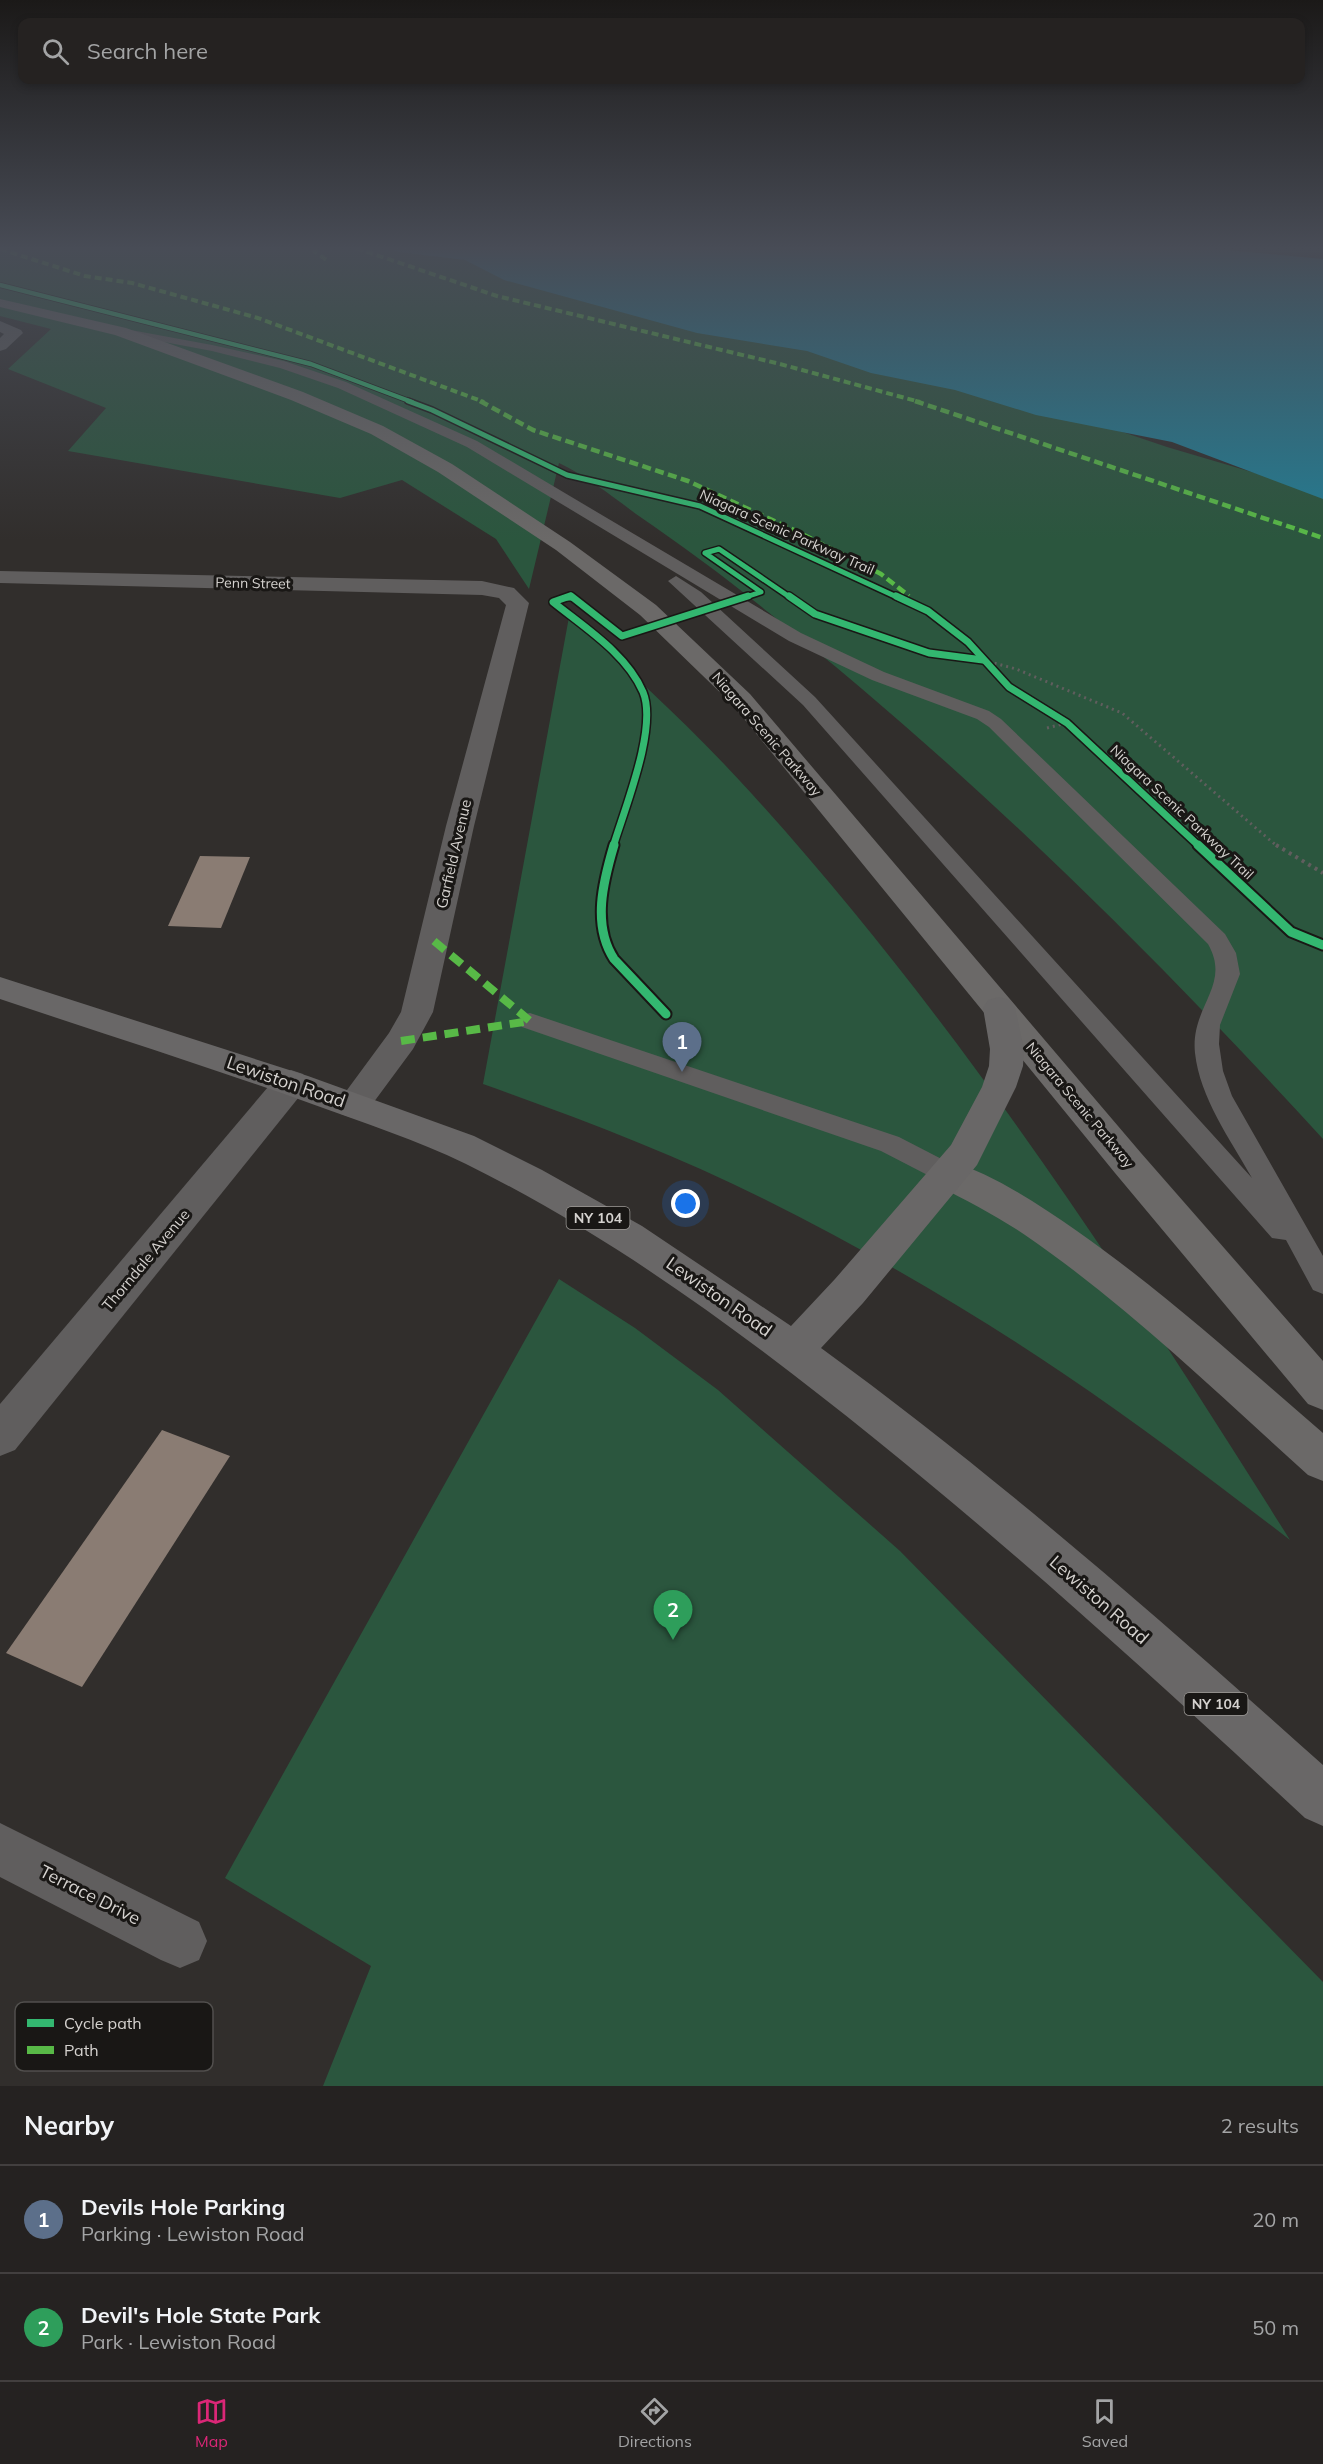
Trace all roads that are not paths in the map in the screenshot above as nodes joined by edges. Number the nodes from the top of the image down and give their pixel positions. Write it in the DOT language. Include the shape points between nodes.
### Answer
graph roads {
  1 [pos="159,345"];
  2 [pos="198,345"];
  3 [pos="579,507"];
  4 [pos="0,577"];
  5 [pos="506,593"];
  6 [pos="0,988"];
  7 [pos="999,1008"];
  8 [pos="530,1021"];
  9 [pos="291,1083"];
  10 [pos="354,1106"];
  11 [pos="950,1175"];
  12 [pos="1310,1260"];
  13 [pos="1323,1282"];
  14 [pos="794,1350"];
  15 [pos="1323,1391"];
  16 [pos="0,1436"];
  17 [pos="1323,1461"];
  18 [pos="1323,1800"];
  19 [pos="0,1849"];
  20 [pos="180,1941"];
  1 -- 7 [label="main road, Niagara Scenic Parkway" via="377,430 446,468 563,546 648,610 741,699"];
  2 -- 3 [label="lane" via="284,365 342,386 472,444"];
  3 -- 12 [label="lane" via="695,596 809,701"];
  3 -- 12 [label="lane" via="795,638 995,723 1217,939 1230,966 1228,980 1208,1023 1209,1070"];
  4 -- 5 [label="street, Penn Street" via="482,588"];
  5 -- 10 [label="street, Garfield Avenue" via="516,598 519,607 460,826 423,994 401,1041"];
  6 -- 9 [label="main road, Lewiston Road / NY 104"];
  7 -- 11 [label="main road" via="1007,1049 1006,1066 977,1134"];
  7 -- 15 [label="main road, Niagara Scenic Parkway"];
  8 -- 11 [label="lane" via="868,1136"];
  9 -- 10 [label="main road, Lewiston Road / NY 104"];
  9 -- 16 [label="street, Thorndale Avenue"];
  10 -- 14 [label="main road, Lewiston Road / NY 104" via="472,1150 542,1185 674,1266"];
  11 -- 14 [label="main road"];
  11 -- 17 [label="main road" via="1011,1208 1081,1254"];
  12 -- 13 [label="lane"];
  14 -- 18 [label="main road, Lewiston Road / NY 104" via="1000,1513"];
  19 -- 20 [label="street, Terrace Drive"];
}
